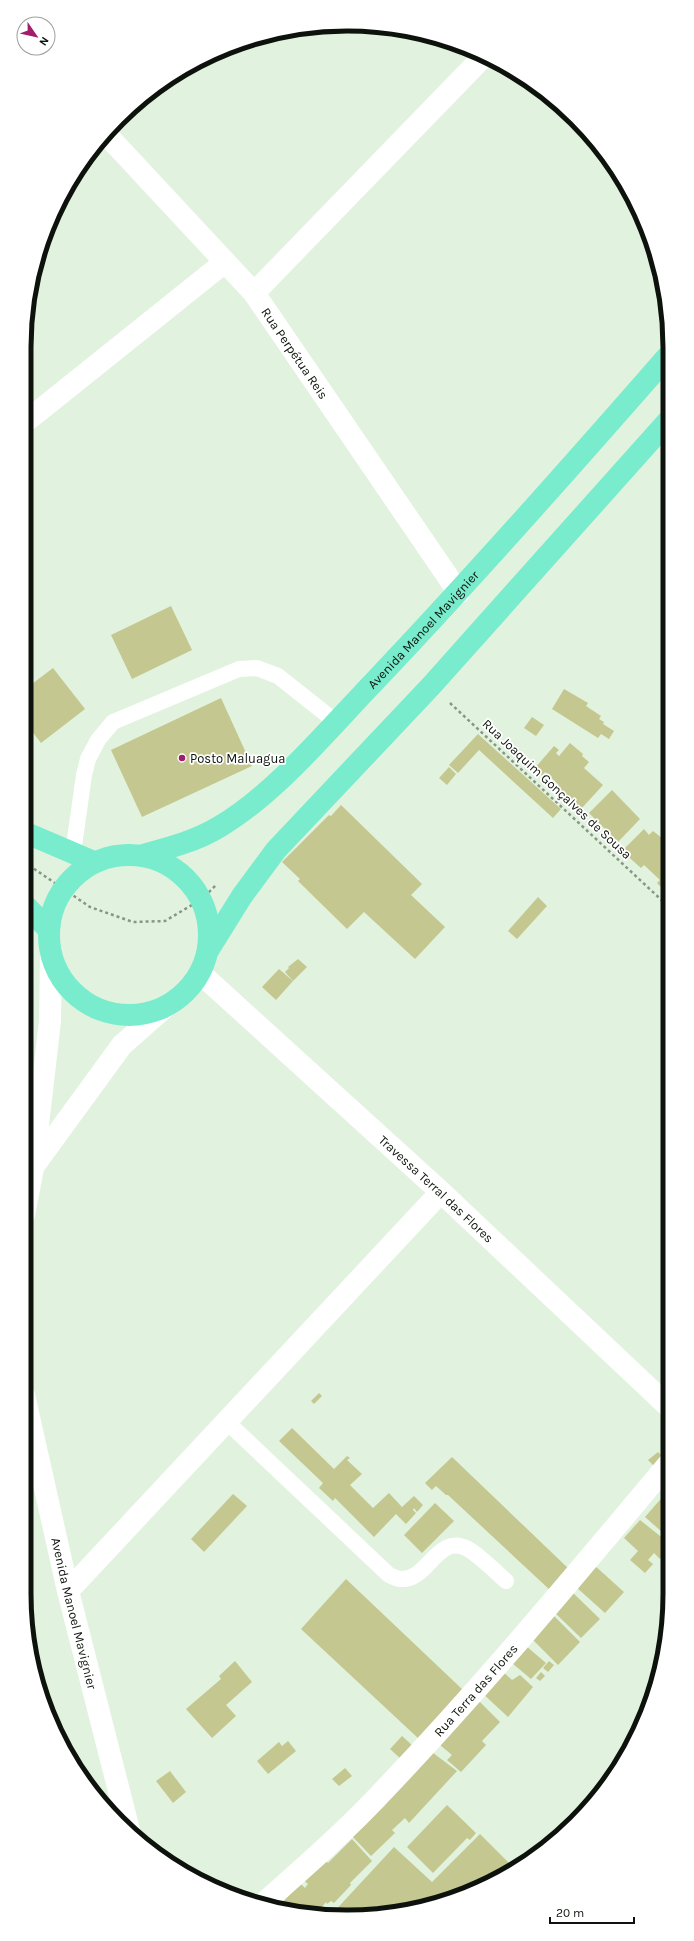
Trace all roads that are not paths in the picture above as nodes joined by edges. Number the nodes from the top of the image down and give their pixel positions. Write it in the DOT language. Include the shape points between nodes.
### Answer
graph roads {
  1 [pos="480,60"];
  2 [pos="110,138"];
  3 [pos="225,262"];
  4 [pos="254,293"];
  5 [pos="663,363"];
  6 [pos="31,417"];
  7 [pos="663,428"];
  8 [pos="459,593"];
  9 [pos="336,722"];
  10 [pos="31,835"];
  11 [pos="73,853"];
  12 [pos="143,855"];
  13 [pos="94,862"];
  14 [pos="31,911"];
  15 [pos="49,930"];
  16 [pos="209,949"];
  17 [pos="51,957"];
  18 [pos="200,973"];
  19 [pos="164,1008"];
  20 [pos="33,1168"];
  21 [pos="31,1178"];
  22 [pos="440,1192"];
  23 [pos="663,1401"];
  24 [pos="226,1422"];
  25 [pos="31,1426"];
  26 [pos="663,1470"];
  27 [pos="506,1581"];
  28 [pos="68,1591"];
  29 [pos="126,1819"];
  30 [pos="268,1900"];
  1 -- 4 [label="street"];
  2 -- 3 [label="street, Rua Perpétua Reis"];
  3 -- 4 [label="street, Rua Perpétua Reis"];
  3 -- 6 [label="street"];
  4 -- 8 [label="street, Rua Perpétua Reis"];
  5 -- 8 [label="highway, Avenida Manoel Mavignier"];
  7 -- 16 [label="highway" via="431,686 276,850 242,896"];
  8 -- 9 [label="highway, Avenida Manoel Mavignier"];
  9 -- 11 [label="lane" via="278,676 257,668 239,669 113,722 98,740 88,758"];
  9 -- 12 [label="highway, Avenida Manoel Mavignier" via="253,804 218,828 183,844"];
  10 -- 11 [label="highway"];
  11 -- 13 [label="highway"];
  12 -- 13 [label="highway" via="118,855"];
  12 -- 16 [label="highway" via="168,863 188,878 202,900 209,924"];
  13 -- 15 [label="highway" via="71,879 56,902"];
  14 -- 15 [label="highway"];
  15 -- 17 [label="highway"];
  16 -- 18 [label="highway"];
  17 -- 19 [label="highway" via="64,982 83,1002 109,1014 137,1016"];
  17 -- 20 [label="street" via="50,1021"];
  18 -- 19 [label="highway" via="185,993"];
  18 -- 22 [label="street, Travessa Terral das Flores"];
  19 -- 20 [label="street" via="122,1045"];
  20 -- 21 [label="street"];
  22 -- 23 [label="street, Travessa Terral das Flores"];
  22 -- 24 [label="street"];
  24 -- 27 [label="lane" via="389,1575 401,1579 414,1576 445,1548 456,1545 468,1549"];
  24 -- 28 [label="street"];
  25 -- 28 [label="street, Avenida Manoel Mavignier"];
  26 -- 30 [label="street, Rua Terra das Flores" via="543,1612 386,1788 328,1846"];
  28 -- 29 [label="street, Avenida Manoel Mavignier"];
}
